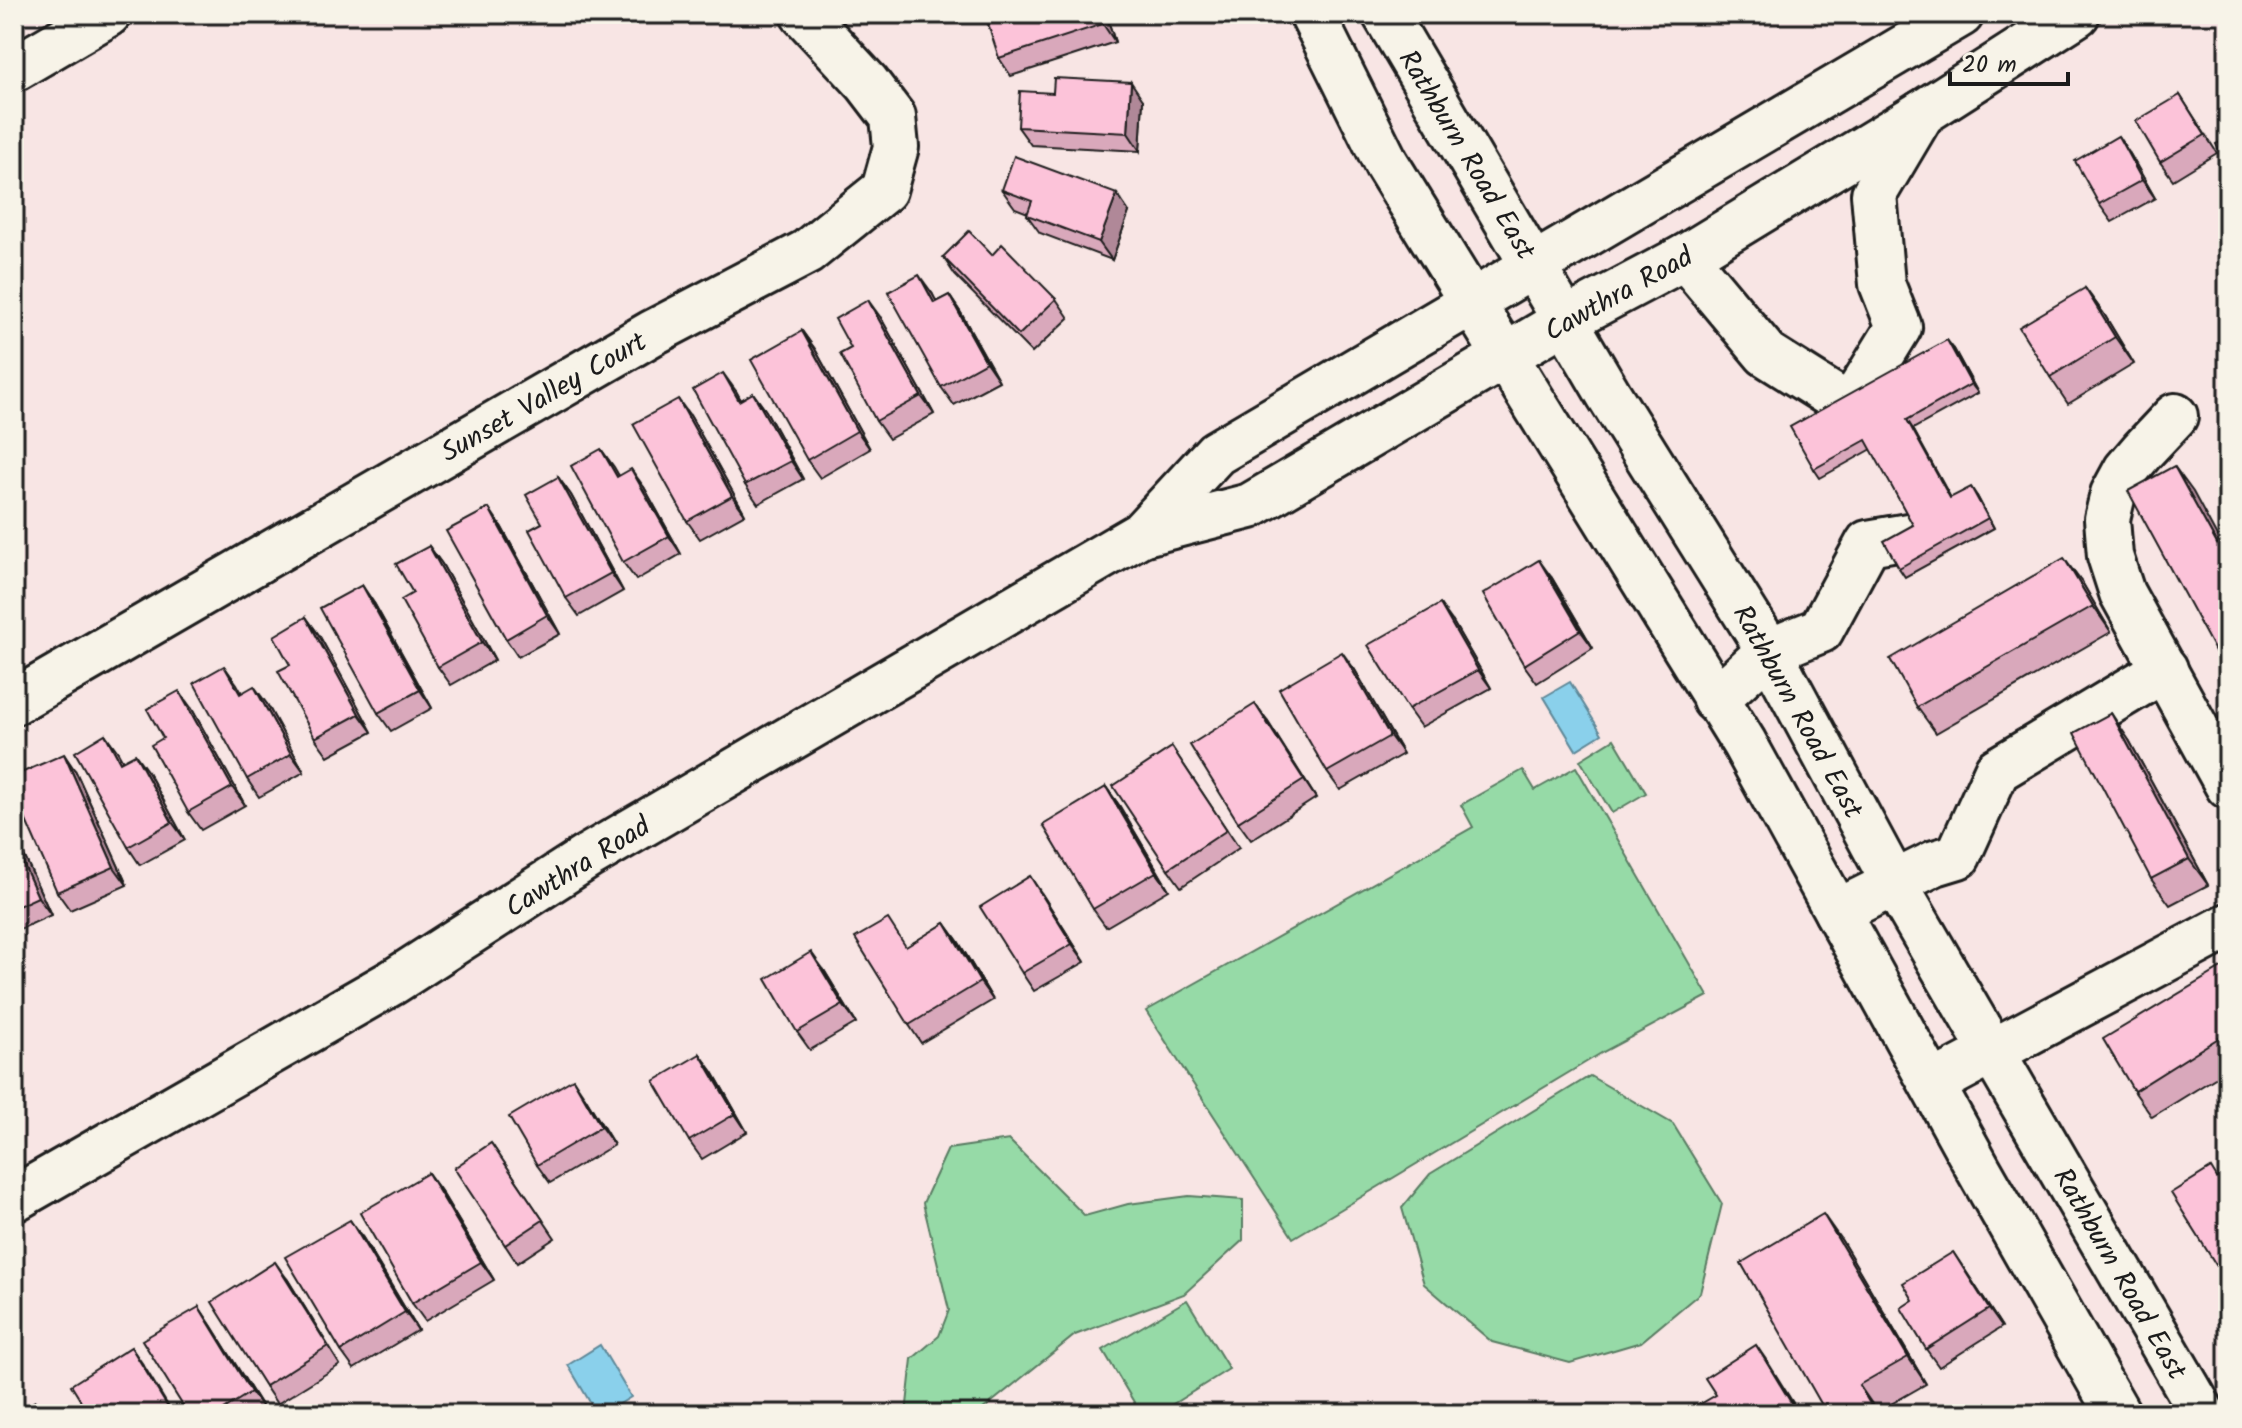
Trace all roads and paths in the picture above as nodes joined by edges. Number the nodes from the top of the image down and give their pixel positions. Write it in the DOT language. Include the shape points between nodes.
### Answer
graph roads {
  1 [pos="108,14"];
  2 [pos="803,14"];
  3 [pos="1312,14"];
  4 [pos="1385,14"];
  5 [pos="1961,14"];
  6 [pos="2077,14"];
  7 [pos="14,69"];
  8 [pos="1922,113"];
  9 [pos="1685,257"];
  10 [pos="1534,265"];
  11 [pos="1473,301"];
  12 [pos="1566,320"];
  13 [pos="1506,357"];
  14 [pos="2175,416"];
  15 [pos="1141,534"];
  16 [pos="1920,534"];
  17 [pos="1769,651"];
  18 [pos="2165,669"];
  19 [pos="1715,700"];
  20 [pos="14,702"];
  21 [pos="2228,786"];
  22 [pos="1894,883"];
  23 [pos="1837,912"];
  24 [pos="2228,926"];
  25 [pos="1992,1052"];
  26 [pos="1932,1084"];
  27 [pos="14,1199"];
  28 [pos="2118,1414"];
  29 [pos="2203,1414"];
  1 -- 7 [label="street"];
  2 -- 20 [label="street, Sunset Valley Court" via="893,117 896,147 884,190 807,252 638,341"];
  3 -- 11 [label="street" via="1386,163"];
  4 -- 10 [label="street, Rathburn Road East"];
  5 -- 10 [label="street, Cawthra Road"];
  6 -- 8 [label="street, Cawthra Road"];
  8 -- 9 [label="street, Cawthra Road"];
  8 -- 9 [label="street" via="1874,194 1882,284 1899,327 1850,407 1766,354"];
  9 -- 12 [label="street, Cawthra Road"];
  10 -- 11 [label="street, Cawthra Road"];
  10 -- 12 [label="street, Rathburn Road East"];
  11 -- 13 [label="street"];
  11 -- 15 [label="street, Cawthra Road" via="1216,453"];
  12 -- 13 [label="street, Cawthra Road"];
  12 -- 17 [label="street, Rathburn Road East"];
  13 -- 15 [label="street, Cawthra Road" via="1250,506"];
  13 -- 19 [label="street"];
  14 -- 18 [label="street" via="2126,470 2107,519 2110,556 2122,593"];
  15 -- 27 [label="street, Cawthra Road" via="587,857 393,982"];
  16 -- 17 [label="street" via="1868,543 1821,630"];
  17 -- 19 [label="street"];
  17 -- 22 [label="street, Rathburn Road East"];
  18 -- 21 [label="street"];
  18 -- 22 [label="street" via="1997,770 1958,856"];
  19 -- 23 [label="street"];
  22 -- 23 [label="street"];
  22 -- 25 [label="street, Rathburn Road East"];
  23 -- 26 [label="street"];
  24 -- 25 [label="street"];
  25 -- 26 [label="street"];
  25 -- 29 [label="street, Rathburn Road East"];
  26 -- 28 [label="street"];
}
